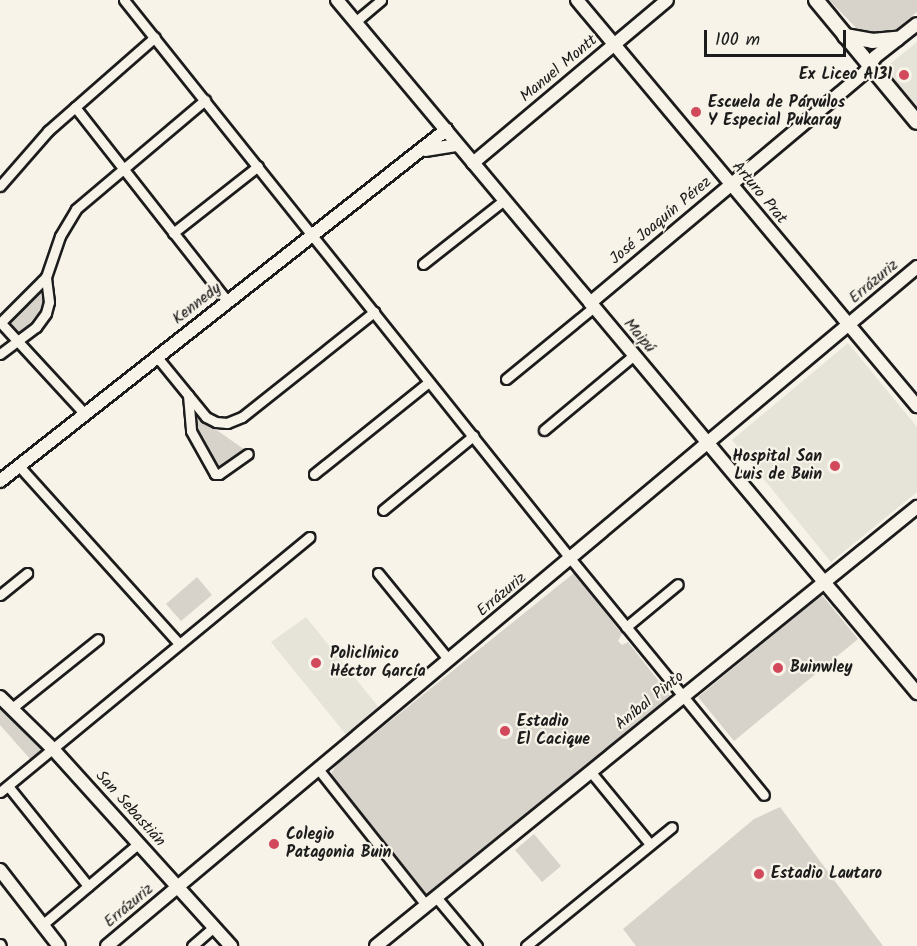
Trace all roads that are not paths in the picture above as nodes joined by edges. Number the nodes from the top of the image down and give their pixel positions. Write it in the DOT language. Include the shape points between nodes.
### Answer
graph roads {
  1 [pos="124,0"];
  2 [pos="337,0"];
  3 [pos="381,0"];
  4 [pos="577,0"];
  5 [pos="667,0"];
  6 [pos="816,0"];
  7 [pos="355,22"];
  8 [pos="917,24"];
  9 [pos="845,36"];
  10 [pos="155,37"];
  11 [pos="897,39"];
  12 [pos="614,45"];
  13 [pos="870,65"];
  14 [pos="205,100"];
  15 [pos="75,107"];
  16 [pos="917,122"];
  17 [pos="446,130"];
  18 [pos="458,145"];
  19 [pos="415,154"];
  20 [pos="473,163"];
  21 [pos="258,166"];
  22 [pos="123,168"];
  23 [pos="730,184"];
  24 [pos="0,186"];
  25 [pos="504,200"];
  26 [pos="173,233"];
  27 [pos="312,234"];
  28 [pos="423,264"];
  29 [pos="917,267"];
  30 [pos="46,277"];
  31 [pos="226,301"];
  32 [pos="592,305"];
  33 [pos="374,312"];
  34 [pos="0,322"];
  35 [pos="849,324"];
  36 [pos="18,341"];
  37 [pos="0,354"];
  38 [pos="634,355"];
  39 [pos="157,357"];
  40 [pos="506,380"];
  41 [pos="429,382"];
  42 [pos="188,395"];
  43 [pos="917,406"];
  44 [pos="85,414"];
  45 [pos="544,430"];
  46 [pos="473,436"];
  47 [pos="708,443"];
  48 [pos="248,454"];
  49 [pos="19,466"];
  50 [pos="314,474"];
  51 [pos="0,481"];
  52 [pos="917,507"];
  53 [pos="383,510"];
  54 [pos="309,537"];
  55 [pos="570,558"];
  56 [pos="27,573"];
  57 [pos="378,573"];
  58 [pos="823,581"];
  59 [pos="678,584"];
  60 [pos="0,595"];
  61 [pos="626,627"];
  62 [pos="98,639"];
  63 [pos="179,645"];
  64 [pos="449,660"];
  65 [pos="917,693"];
  66 [pos="683,696"];
  67 [pos="0,697"];
  68 [pos="12,708"];
  69 [pos="53,748"];
  70 [pos="319,770"];
  71 [pos="590,771"];
  72 [pos="8,786"];
  73 [pos="0,792"];
  74 [pos="764,795"];
  75 [pos="672,826"];
  76 [pos="139,843"];
  77 [pos="650,844"];
  78 [pos="0,870"];
  79 [pos="88,886"];
  80 [pos="178,886"];
  81 [pos="431,901"];
  82 [pos="42,925"];
  83 [pos="214,927"];
  84 [pos="59,946"];
  85 [pos="107,946"];
  86 [pos="192,946"];
  87 [pos="231,946"];
  88 [pos="376,946"];
  89 [pos="477,946"];
  90 [pos="526,946"];
  1 -- 10 [label="street"];
  2 -- 7 [label="street, Maipú"];
  3 -- 7 [label="street"];
  4 -- 12 [label="street, Arturo Prat"];
  5 -- 12 [label="street, Manuel Montt"];
  6 -- 9 [label="main road"];
  7 -- 17 [label="street, Maipú"];
  8 -- 11 [label="street, José Joaquín Pérez"];
  9 -- 11 [label="main road" via="872,42"];
  9 -- 13 [label="main road"];
  10 -- 14 [label="street"];
  10 -- 15 [label="street"];
  11 -- 13 [label="street, José Joaquín Pérez"];
  12 -- 20 [label="street, Manuel Montt"];
  12 -- 23 [label="street, Arturo Prat"];
  13 -- 16 [label="main road"];
  13 -- 23 [label="street, José Joaquín Pérez"];
  14 -- 21 [label="street"];
  14 -- 22 [label="street"];
  15 -- 22 [label="street"];
  15 -- 24 [label="street" via="48,131"];
  17 -- 18 [label="street, Maipú"];
  17 -- 19 [label="street, Kennedy"];
  18 -- 19 [label="street, Kennedy" via="436,146"];
  18 -- 20 [label="street, Maipú"];
  19 -- 27 [label="street, Kennedy"];
  20 -- 25 [label="street, Maipú"];
  21 -- 26 [label="street"];
  21 -- 27 [label="street"];
  22 -- 26 [label="street"];
  22 -- 30 [label="street" via="82,201 70,216"];
  23 -- 32 [label="street, José Joaquín Pérez"];
  23 -- 35 [label="street, Arturo Prat"];
  25 -- 28 [label="street"];
  25 -- 32 [label="street, Maipú"];
  26 -- 31 [label="street"];
  27 -- 31 [label="street, Kennedy"];
  27 -- 33 [label="street"];
  29 -- 35 [label="street, Errázuriz"];
  30 -- 34 [label="street"];
  30 -- 36 [label="street" via="46,313"];
  31 -- 39 [label="street, Kennedy"];
  32 -- 38 [label="street, Maipú"];
  32 -- 40 [label="street"];
  33 -- 41 [label="street"];
  33 -- 42 [label="street" via="233,422 206,417"];
  34 -- 36 [label="street"];
  35 -- 43 [label="street, Arturo Prat"];
  35 -- 47 [label="street, Errázuriz"];
  36 -- 37 [label="street"];
  36 -- 44 [label="street"];
  38 -- 45 [label="street"];
  38 -- 47 [label="street, Maipú"];
  39 -- 42 [label="street"];
  39 -- 44 [label="street, Kennedy"];
  41 -- 46 [label="street"];
  41 -- 50 [label="street"];
  42 -- 48 [label="street" via="190,431 215,474"];
  44 -- 49 [label="street, Kennedy"];
  46 -- 53 [label="street"];
  46 -- 55 [label="street"];
  47 -- 55 [label="street, Errázuriz"];
  47 -- 58 [label="street, Maipú"];
  49 -- 51 [label="street, Kennedy"];
  49 -- 63 [label="street"];
  52 -- 58 [label="street, Aníbal Pinto"];
  54 -- 63 [label="street"];
  55 -- 61 [label="street"];
  55 -- 64 [label="street, Errázuriz"];
  56 -- 60 [label="street"];
  57 -- 64 [label="street"];
  58 -- 65 [label="street, Maipú"];
  58 -- 66 [label="street, Aníbal Pinto"];
  59 -- 61 [label="street"];
  61 -- 66 [label="street"];
  62 -- 68 [label="street"];
  63 -- 69 [label="street"];
  64 -- 70 [label="street, Errázuriz"];
  66 -- 71 [label="street, Aníbal Pinto"];
  66 -- 74 [label="street"];
  67 -- 68 [label="street, San Sebastián"];
  68 -- 69 [label="street, San Sebastián"];
  69 -- 72 [label="street"];
  69 -- 76 [label="street, San Sebastián"];
  70 -- 80 [label="street, Errázuriz"];
  70 -- 81 [label="street"];
  71 -- 77 [label="street"];
  71 -- 81 [label="street, Aníbal Pinto"];
  72 -- 73 [label="street"];
  72 -- 79 [label="street"];
  75 -- 77 [label="street"];
  76 -- 79 [label="street"];
  76 -- 80 [label="street, San Sebastián"];
  77 -- 90 [label="street"];
  78 -- 82 [label="street"];
  79 -- 82 [label="street"];
  80 -- 83 [label="street, San Sebastián"];
  80 -- 85 [label="street, Errázuriz"];
  81 -- 88 [label="street, Aníbal Pinto"];
  81 -- 89 [label="street"];
  82 -- 84 [label="street"];
  83 -- 86 [label="street"];
  83 -- 87 [label="street, San Sebastián"];
}
